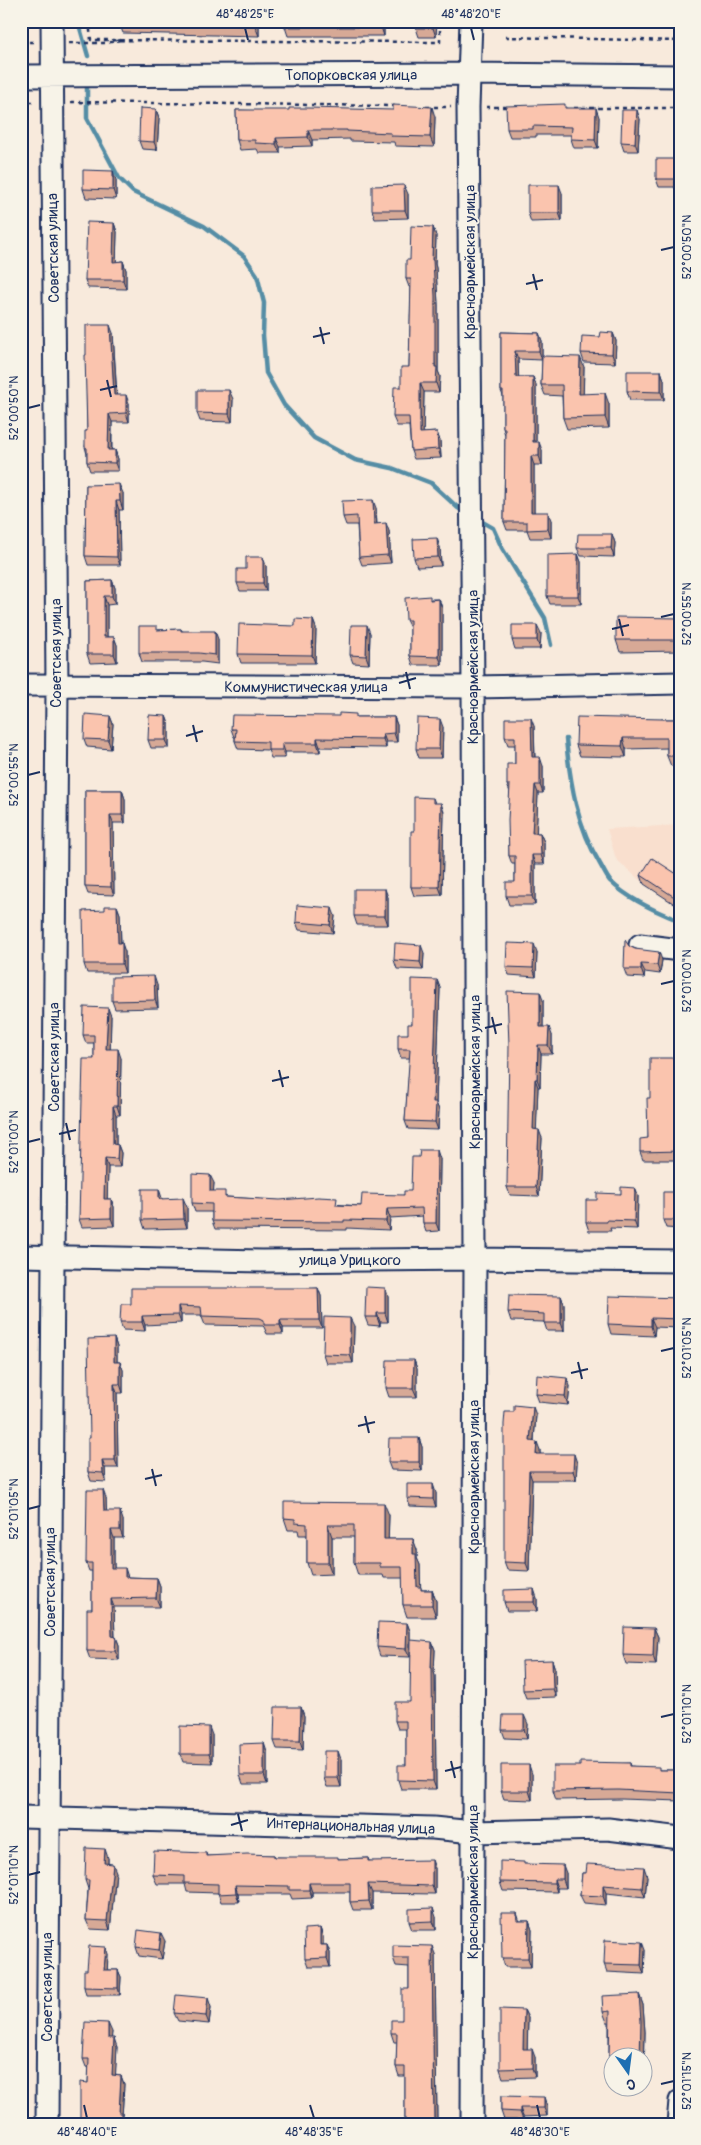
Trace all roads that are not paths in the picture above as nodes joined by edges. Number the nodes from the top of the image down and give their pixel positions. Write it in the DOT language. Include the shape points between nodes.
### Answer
graph roads {
  1 [pos="471,21"];
  2 [pos="48,32"];
  3 [pos="470,74"];
  4 [pos="21,76"];
  5 [pos="52,76"];
  6 [pos="680,76"];
  7 [pos="680,683"];
  8 [pos="21,685"];
  9 [pos="57,686"];
  10 [pos="473,687"];
  11 [pos="640,945"];
  12 [pos="680,950"];
  13 [pos="21,1256"];
  14 [pos="53,1257"];
  15 [pos="475,1259"];
  16 [pos="680,1261"];
  17 [pos="21,1817"];
  18 [pos="48,1818"];
  19 [pos="473,1832"];
  20 [pos="680,1838"];
  21 [pos="680,2101"];
  22 [pos="47,2124"];
  23 [pos="472,2124"];
  24 [pos="678,2124"];
  1 -- 3 [label="street, Красноармейская улица"];
  2 -- 5 [label="street, Советская улица"];
  3 -- 5 [label="street, Топорковская улица"];
  3 -- 6 [label="street, Топорковская улица"];
  3 -- 10 [label="street, Красноармейская улица"];
  4 -- 5 [label="street, Топорковская улица"];
  5 -- 9 [label="street, Советская улица"];
  7 -- 10 [label="street, Коммунистическая улица"];
  8 -- 9 [label="street, Коммунистическая улица"];
  9 -- 10 [label="street, Коммунистическая улица"];
  9 -- 14 [label="street, Советская улица"];
  10 -- 15 [label="street, Красноармейская улица"];
  11 -- 12 [label="street"];
  13 -- 14 [label="street, улица Урицкого"];
  14 -- 15 [label="street, улица Урицкого" via="262,1261"];
  14 -- 18 [label="street, Советская улица"];
  15 -- 16 [label="street, улица Урицкого"];
  15 -- 19 [label="street, Красноармейская улица"];
  17 -- 18 [label="street, Интернациональная улица"];
  18 -- 19 [label="street, Интернациональная улица" via="433,1828"];
  18 -- 22 [label="street, Советская улица"];
  19 -- 20 [label="street, Интернациональная улица" via="608,1829"];
  19 -- 23 [label="street, Красноармейская улица"];
  21 -- 24 [label="street"];
}
